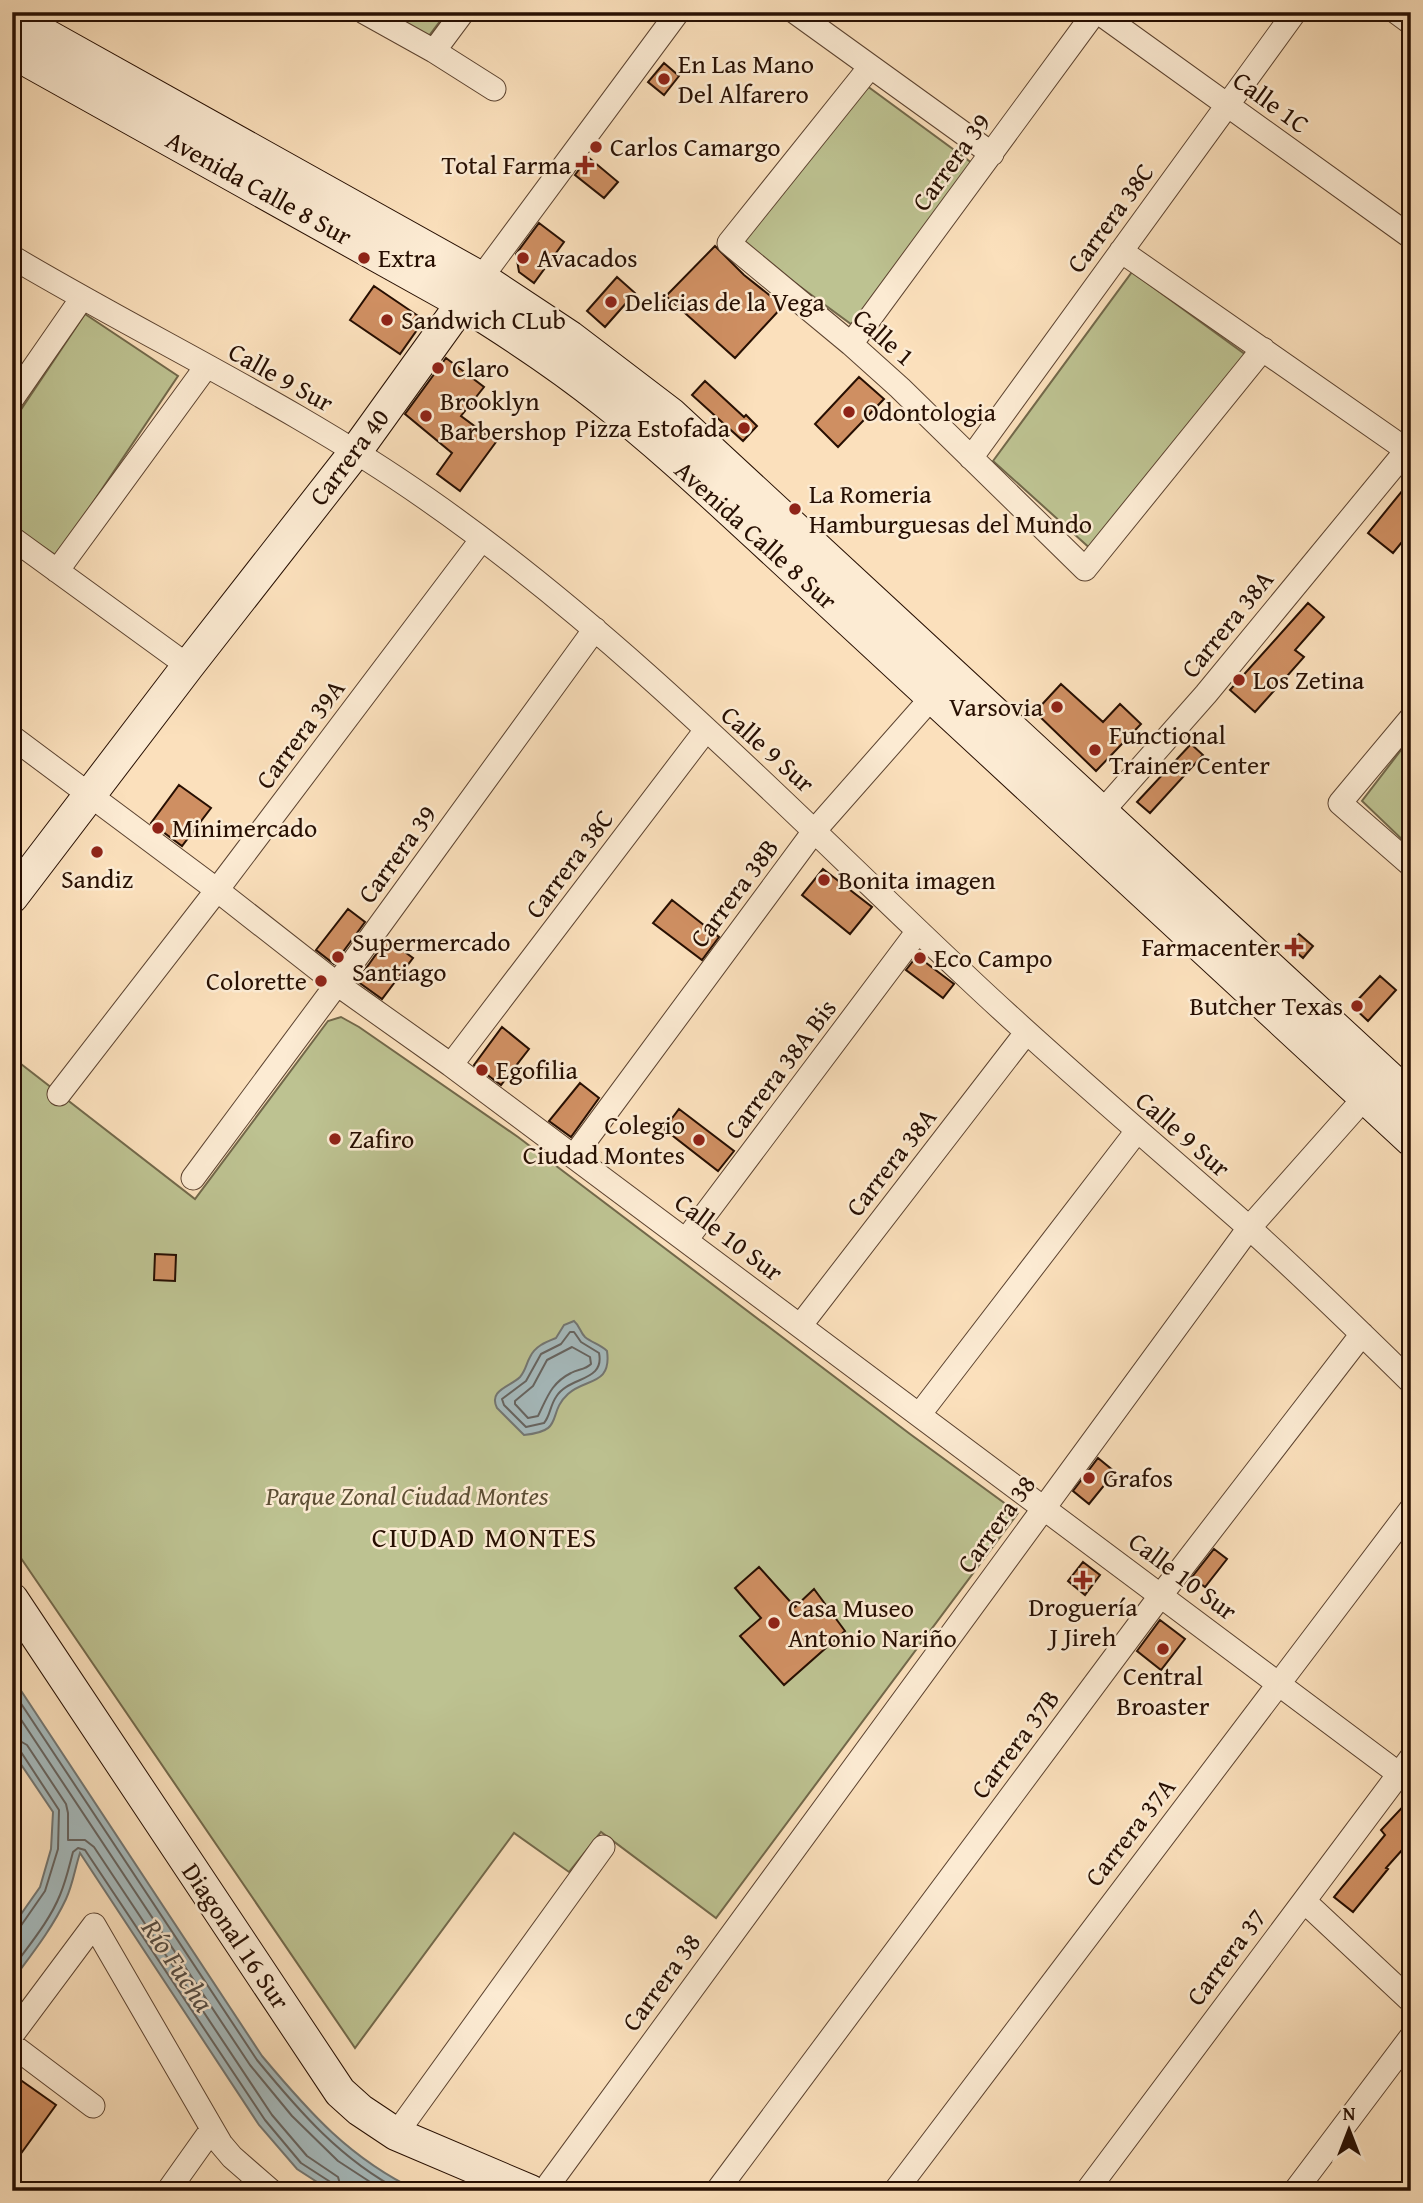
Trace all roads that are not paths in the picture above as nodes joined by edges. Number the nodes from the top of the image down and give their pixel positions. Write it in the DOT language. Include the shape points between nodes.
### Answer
graph roads {
  1 [pos="364,12"];
  2 [pos="463,12"];
  3 [pos="678,12"];
  4 [pos="795,12"];
  5 [pos="1097,12"];
  6 [pos="1295,12"];
  7 [pos="1396,12"];
  8 [pos="12,16"];
  9 [pos="1411,23"];
  10 [pos="434,51"];
  11 [pos="12,52"];
  12 [pos="870,67"];
  13 [pos="494,89"];
  14 [pos="1228,105"];
  15 [pos="992,154"];
  16 [pos="1411,237"];
  17 [pos="1121,251"];
  18 [pos="12,257"];
  19 [pos="481,278"];
  20 [pos="82,298"];
  21 [pos="462,303"];
  22 [pos="851,344"];
  23 [pos="1263,349"];
  24 [pos="206,367"];
  25 [pos="12,399"];
  26 [pos="1409,449"];
  27 [pos="356,451"];
  28 [pos="971,458"];
  29 [pos="12,538"];
  30 [pos="482,539"];
  31 [pos="57,571"];
  32 [pos="595,629"];
  33 [pos="188,666"];
  34 [pos="953,674"];
  35 [pos="932,697"];
  36 [pos="1411,718"];
  37 [pos="706,730"];
  38 [pos="12,737"];
  39 [pos="89,795"];
  40 [pos="1103,812"];
  41 [pos="815,830"];
  42 [pos="1080,834"];
  43 [pos="1411,864"];
  44 [pos="217,890"];
  45 [pos="12,897"];
  46 [pos="918,932"];
  47 [pos="337,984"];
  48 [pos="1026,1033"];
  49 [pos="451,1065"];
  50 [pos="1375,1085"];
  51 [pos="59,1094"];
  52 [pos="1411,1098"];
  53 [pos="1137,1131"];
  54 [pos="1411,1140"];
  55 [pos="573,1156"];
  56 [pos="193,1178"];
  57 [pos="1249,1228"];
  58 [pos="686,1240"];
  59 [pos="800,1326"];
  60 [pos="1362,1334"];
  61 [pos="1411,1382"];
  62 [pos="919,1415"];
  63 [pos="1043,1507"];
  64 [pos="1411,1509"];
  65 [pos="1161,1595"];
  66 [pos="12,1599"];
  67 [pos="1280,1684"];
  68 [pos="1407,1771"];
  69 [pos="603,1847"];
  70 [pos="1304,1901"];
  71 [pos="1411,2001"];
  72 [pos="12,2035"];
  73 [pos="1411,2036"];
  74 [pos="12,2045"];
  75 [pos="93,2106"];
  76 [pos="212,2129"];
  77 [pos="396,2134"];
  78 [pos="168,2191"];
  79 [pos="271,2191"];
  80 [pos="530,2191"];
  81 [pos="544,2191"];
  82 [pos="717,2191"];
  83 [pos="895,2191"];
  84 [pos="1087,2191"];
  85 [pos="1295,2191"];
  1 -- 10 [label="street"];
  2 -- 10 [label="street"];
  3 -- 19 [label="street, Carrera 40"];
  4 -- 12 [label="street"];
  5 -- 14 [label="street, Calle 1C"];
  5 -- 15 [label="street, Carrera 39"];
  6 -- 14 [label="street, Carrera 38C"];
  7 -- 9 [label="street"];
  8 -- 19 [label="main road, Avenida Calle 8 Sur"];
  10 -- 13 [label="street"];
  11 -- 21 [label="main road, Avenida Calle 8 Sur"];
  12 -- 15 [label="street"];
  12 -- 22 [label="street, Calle 1" via="729,243"];
  14 -- 16 [label="street, Calle 1C"];
  14 -- 17 [label="street, Carrera 38C"];
  15 -- 22 [label="street, Carrera 39"];
  17 -- 23 [label="street"];
  17 -- 28 [label="street, Carrera 38C"];
  18 -- 20 [label="street, Calle 9 Sur"];
  19 -- 21 [label="main road, Carrera 40"];
  19 -- 34 [label="main road, Avenida Calle 8 Sur" via="570,337 671,414"];
  20 -- 24 [label="street, Calle 9 Sur"];
  20 -- 25 [label="street"];
  21 -- 27 [label="main road, Carrera 40"];
  21 -- 35 [label="main road, Avenida Calle 8 Sur" via="556,364 647,436"];
  22 -- 28 [label="street, Calle 1"];
  23 -- 26 [label="street"];
  23 -- 28 [label="street, Calle 1" via="1086,569"];
  24 -- 27 [label="street, Calle 9 Sur"];
  24 -- 31 [label="street"];
  26 -- 40 [label="street, Carrera 38A"];
  27 -- 30 [label="street, Calle 9 Sur"];
  27 -- 33 [label="main road, Carrera 40"];
  29 -- 31 [label="street"];
  30 -- 32 [label="street, Calle 9 Sur"];
  30 -- 44 [label="street, Carrera 39A"];
  31 -- 33 [label="street"];
  32 -- 37 [label="street, Calle 9 Sur"];
  32 -- 47 [label="street, Carrera 39"];
  33 -- 39 [label="main road, Carrera 40"];
  34 -- 35 [label="street, Carrera 38B"];
  34 -- 40 [label="main road, Avenida Calle 8 Sur"];
  35 -- 41 [label="street, Carrera 38B"];
  35 -- 42 [label="main road, Avenida Calle 8 Sur"];
  36 -- 43 [label="street" via="1340,803"];
  37 -- 41 [label="street, Calle 9 Sur"];
  37 -- 49 [label="street, Carrera 38C"];
  38 -- 39 [label="street, Calle 10 Sur"];
  39 -- 44 [label="street, Calle 10 Sur"];
  39 -- 45 [label="main road, Carrera 40"];
  40 -- 42 [label="street, Carrera 38A"];
  40 -- 50 [label="main road, Avenida Calle 8 Sur"];
  41 -- 46 [label="street, Calle 9 Sur"];
  41 -- 55 [label="street, Carrera 38B"];
  42 -- 50 [label="main road, Avenida Calle 8 Sur"];
  44 -- 47 [label="street, Calle 10 Sur"];
  44 -- 51 [label="street, Carrera 39A"];
  46 -- 48 [label="street, Calle 9 Sur"];
  46 -- 58 [label="street, Carrera 38A Bis"];
  47 -- 49 [label="street, Calle 10 Sur"];
  47 -- 56 [label="street, Carrera 39"];
  48 -- 53 [label="street, Calle 9 Sur"];
  48 -- 59 [label="street, Carrera 38A"];
  49 -- 55 [label="street, Calle 10 Sur"];
  50 -- 52 [label="main road, Avenida Calle 8 Sur"];
  50 -- 54 [label="main road, Avenida Calle 8 Sur"];
  50 -- 57 [label="street, Carrera 38"];
  53 -- 57 [label="street, Calle 9 Sur"];
  53 -- 62 [label="street"];
  55 -- 58 [label="street, Calle 10 Sur"];
  57 -- 60 [label="street, Calle 9 Sur"];
  57 -- 63 [label="street, Carrera 38"];
  58 -- 59 [label="street, Calle 10 Sur"];
  59 -- 62 [label="street, Calle 10 Sur"];
  60 -- 61 [label="street, Calle 9 Sur"];
  60 -- 65 [label="street, Carrera 37B"];
  62 -- 63 [label="street, Calle 10 Sur"];
  63 -- 65 [label="street, Calle 10 Sur"];
  63 -- 81 [label="street, Carrera 38"];
  64 -- 67 [label="street, Carrera 37A"];
  65 -- 67 [label="street, Calle 10 Sur"];
  65 -- 82 [label="street, Carrera 37B"];
  66 -- 77 [label="main road, Diagonal 16 Sur" via="340,2092"];
  67 -- 68 [label="street, Calle 10 Sur"];
  67 -- 83 [label="street, Carrera 37A"];
  68 -- 70 [label="street, Carrera 37"];
  69 -- 77 [label="street"];
  70 -- 71 [label="street"];
  70 -- 84 [label="street, Carrera 37"];
  72 -- 76 [label="street" via="94,1926"];
  73 -- 85 [label="street"];
  74 -- 75 [label="street"];
  76 -- 78 [label="street"];
  76 -- 79 [label="street" via="232,2157"];
  77 -- 80 [label="main road, Diagonal 16 Sur"];
}
